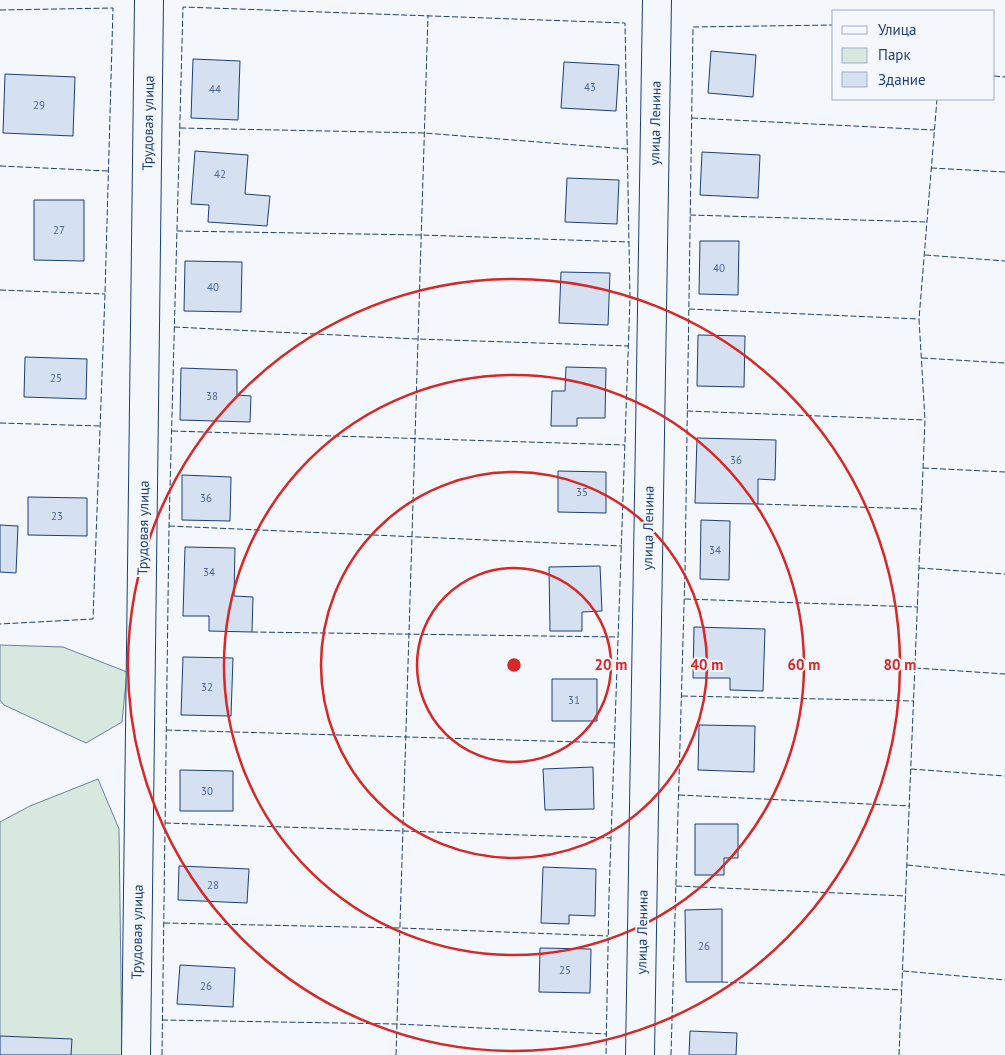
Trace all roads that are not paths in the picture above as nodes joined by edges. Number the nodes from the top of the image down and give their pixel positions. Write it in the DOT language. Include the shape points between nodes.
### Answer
graph roads {
  1 [pos="149,0"];
  2 [pos="657,0"];
  3 [pos="136,1055"];
  4 [pos="640,1055"];
  1 -- 3 [label="street, Трудовая улица"];
  2 -- 4 [label="street, улица Ленина"];
}
